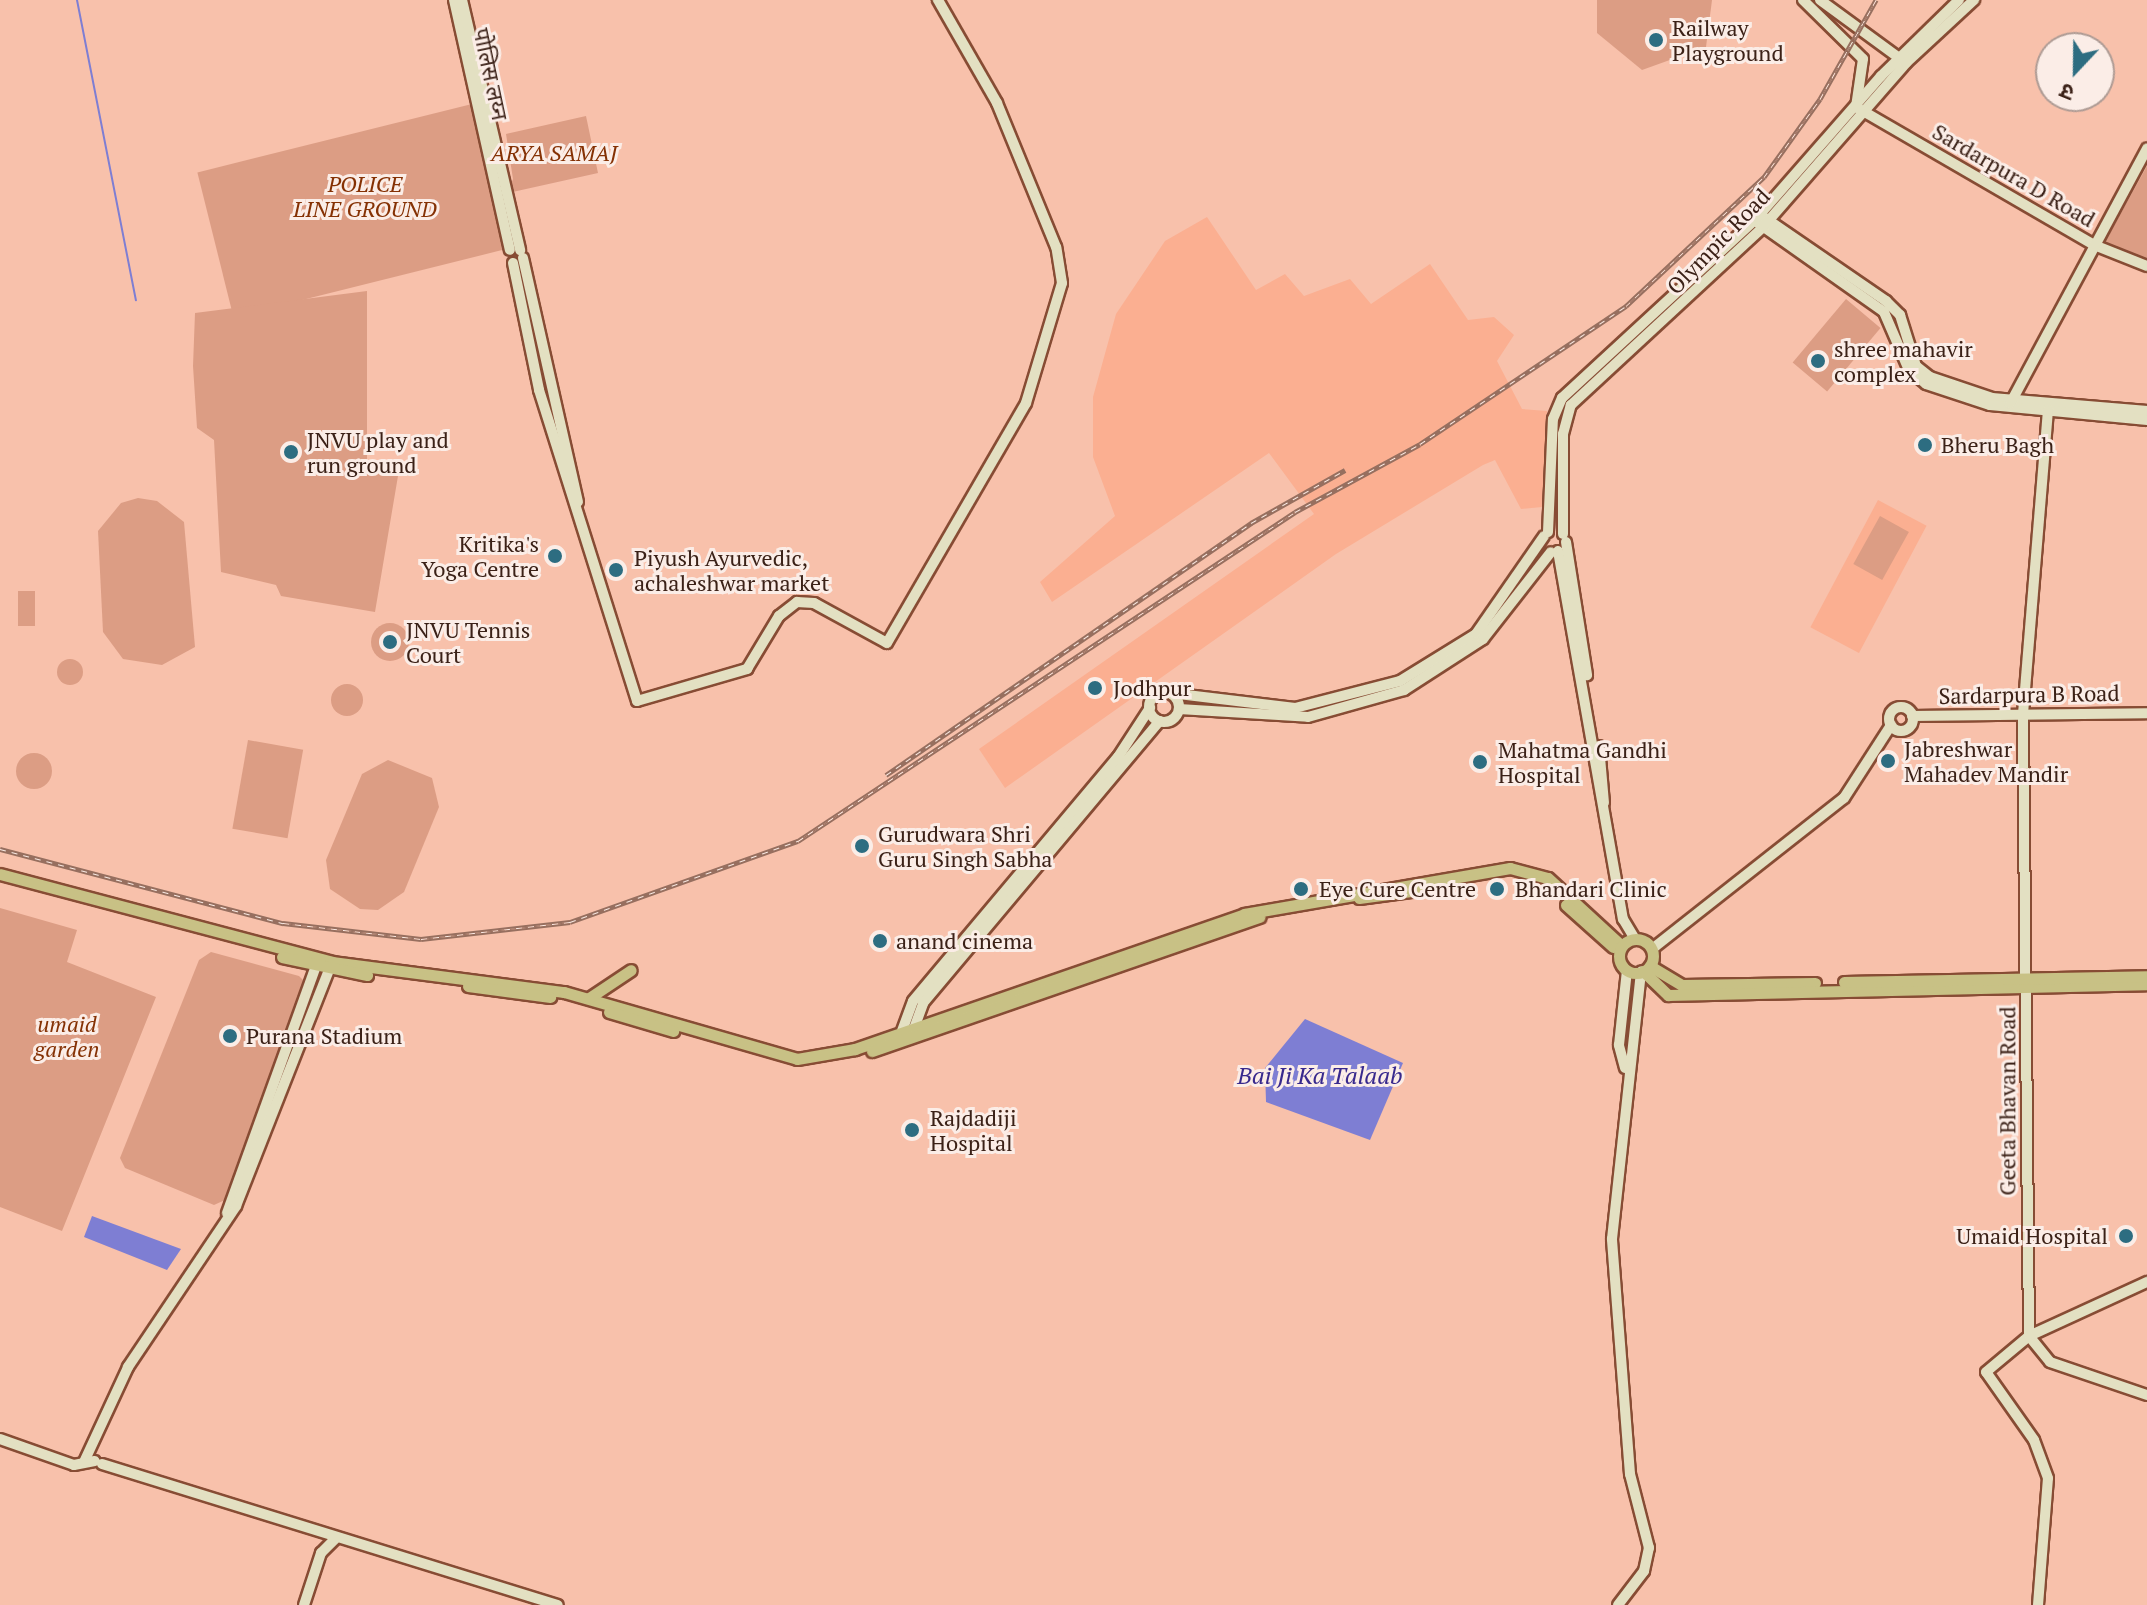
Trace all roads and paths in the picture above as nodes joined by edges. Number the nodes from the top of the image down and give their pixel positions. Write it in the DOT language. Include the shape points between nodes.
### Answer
graph roads {
  1 [pos="454,0"];
  2 [pos="462,0"];
  3 [pos="938,0"];
  4 [pos="1803,0"];
  5 [pos="1820,0"];
  6 [pos="1959,0"];
  7 [pos="1974,0"];
  8 [pos="1944,17"];
  9 [pos="1902,60"];
  10 [pos="1860,110"];
  11 [pos="2147,148"];
  12 [pos="1762,220"];
  13 [pos="2094,245"];
  14 [pos="516,255"];
  15 [pos="2147,266"];
  16 [pos="2010,404"];
  17 [pos="2048,410"];
  18 [pos="2147,411"];
  19 [pos="2147,420"];
  20 [pos="1546,534"];
  21 [pos="1560,545"];
  22 [pos="1170,693"];
  23 [pos="1150,708"];
  24 [pos="1179,709"];
  25 [pos="2147,713"];
  26 [pos="2023,714"];
  27 [pos="1912,716"];
  28 [pos="1160,721"];
  29 [pos="1891,725"];
  30 [pos="0,874"];
  31 [pos="0,881"];
  32 [pos="1635,939"];
  33 [pos="1652,949"];
  34 [pos="1621,950"];
  35 [pos="318,963"];
  36 [pos="331,966"];
  37 [pos="631,970"];
  38 [pos="1627,970"];
  39 [pos="1645,970"];
  40 [pos="2147,976"];
  41 [pos="2028,981"];
  42 [pos="2147,984"];
  43 [pos="589,998"];
  44 [pos="913,1032"];
  45 [pos="899,1035"];
  46 [pos="1626,1070"];
  47 [pos="227,1213"];
  48 [pos="2147,1282"];
  49 [pos="2029,1336"];
  50 [pos="2147,1395"];
  51 [pos="0,1439"];
  52 [pos="94,1462"];
  53 [pos="335,1539"];
  54 [pos="304,1605"];
  55 [pos="558,1605"];
  56 [pos="1618,1605"];
  57 [pos="2038,1605"];
  1 -- 14 [label="street, पोलिस लय्न"];
  2 -- 14 [label="street"];
  3 -- 14 [label="street, पोलिस लय्न" via="994,96 1061,268 1060,302 1026,403 894,638 878,643 814,603 797,602 779,616 747,669 637,701 539,390"];
  4 -- 10 [label="street" via="1863,59"];
  5 -- 9 [label="street"];
  6 -- 8 [label="street, Olympic Road"];
  7 -- 8 [label="street, Olympic Road"];
  8 -- 9 [label="street, Olympic Road"];
  9 -- 10 [label="street, Olympic Road"];
  10 -- 12 [label="street, Olympic Road"];
  10 -- 13 [label="street, Sardarpura D Road"];
  11 -- 13 [label="street"];
  12 -- 16 [label="street" via="1886,301 1900,315 1922,372"];
  12 -- 20 [label="street, Olympic Road" via="1562,398 1553,419"];
  12 -- 21 [label="street, Olympic Road" via="1571,405 1563,434"];
  13 -- 15 [label="street, Sardarpura D Road"];
  13 -- 16 [label="street"];
  16 -- 17 [label="street"];
  16 -- 18 [label="street"];
  17 -- 19 [label="street"];
  17 -- 26 [label="street, Geeta Bhavan Road"];
  20 -- 21 [label="street"];
  20 -- 21 [label="street"];
  20 -- 22 [label="street" via="1476,634 1400,681 1295,708"];
  21 -- 24 [label="street" via="1473,649 1404,690 1308,717"];
  21 -- 32 [label="street, Olympic Road" via="1623,919"];
  22 -- 23 [label="street" via="1155,696"];
  22 -- 24 [label="street"];
  23 -- 28 [label="street"];
  23 -- 45 [label="street" via="1118,757 913,1001"];
  24 -- 28 [label="street"];
  25 -- 26 [label="street, Sardarpura B Road"];
  26 -- 27 [label="street, Sardarpura B Road"];
  26 -- 41 [label="street, Geeta Bhavan Road"];
  27 -- 29 [label="street" via="1904,730"];
  27 -- 29 [label="street" via="1897,708"];
  28 -- 44 [label="street" via="923,1003"];
  29 -- 33 [label="street" via="1844,798"];
  30 -- 35 [label="main road"];
  31 -- 35 [label="main road"];
  32 -- 33 [label="main road"];
  32 -- 34 [label="main road"];
  33 -- 39 [label="main road"];
  34 -- 38 [label="main road"];
  34 -- 44 [label="main road" via="1538,880 1517,870 1257,918"];
  35 -- 36 [label="main road"];
  35 -- 47 [label="street"];
  36 -- 43 [label="main road"];
  36 -- 45 [label="main road" via="566,1000 795,1065"];
  36 -- 47 [label="street" via="242,1193"];
  37 -- 43 [label="main road"];
  38 -- 39 [label="main road"];
  38 -- 46 [label="street" via="1619,1045"];
  39 -- 41 [label="main road" via="1668,995"];
  39 -- 46 [label="street"];
  40 -- 41 [label="main road"];
  41 -- 42 [label="main road"];
  41 -- 49 [label="street, Geeta Bhavan Road"];
  43 -- 45 [label="main road" via="797,1059 842,1053"];
  44 -- 45 [label="main road"];
  46 -- 56 [label="street" via="1612,1239 1630,1474 1649,1548 1644,1571"];
  47 -- 52 [label="street" via="128,1367"];
  48 -- 49 [label="street"];
  49 -- 50 [label="street" via="2050,1362"];
  49 -- 57 [label="street" via="1986,1372 2034,1440 2048,1478"];
  51 -- 52 [label="street" via="74,1465"];
  52 -- 53 [label="street" via="207,1501 318,1527"];
  53 -- 54 [label="street" via="321,1553"];
  53 -- 55 [label="street"];
}
